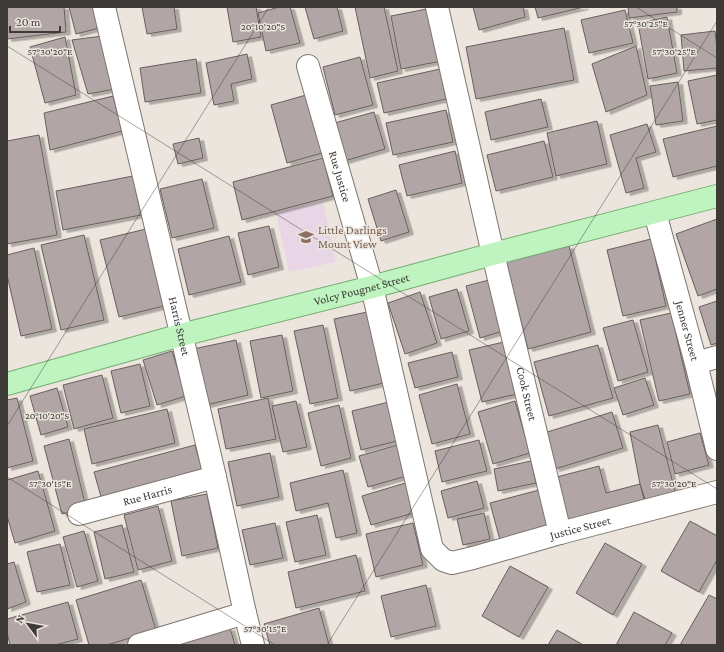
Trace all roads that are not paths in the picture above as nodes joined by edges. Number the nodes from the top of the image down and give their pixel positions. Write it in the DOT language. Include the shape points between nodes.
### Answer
graph roads {
  1 [pos="104,7"];
  2 [pos="437,7"];
  3 [pos="308,66"];
  4 [pos="717,196"];
  5 [pos="654,213"];
  6 [pos="493,254"];
  7 [pos="372,287"];
  8 [pos="181,335"];
  9 [pos="717,357"];
  10 [pos="696,363"];
  11 [pos="7,384"];
  12 [pos="717,449"];
  13 [pos="215,477"];
  14 [pos="717,492"];
  15 [pos="79,514"];
  16 [pos="560,533"];
  17 [pos="244,613"];
  18 [pos="139,645"];
  19 [pos="253,645"];
  1 -- 8 [label="street, Harris Street"];
  2 -- 6 [label="street, Cook Street"];
  3 -- 7 [label="street, Rue Justice"];
  4 -- 5 [label="main road, Volcy Pougnet Street"];
  5 -- 6 [label="main road, Volcy Pougnet Street"];
  5 -- 10 [label="street, Jenner Street"];
  6 -- 7 [label="main road, Volcy Pougnet Street"];
  6 -- 16 [label="street, Cook Street"];
  7 -- 8 [label="main road, Volcy Pougnet Street"];
  7 -- 16 [label="street, Justice Street" via="432,549 444,560 452,562"];
  8 -- 11 [label="main road, Volcy Pougnet Street"];
  8 -- 13 [label="street, Harris Street"];
  9 -- 10 [label="street"];
  10 -- 12 [label="street, Jenner Street"];
  13 -- 15 [label="street, Rue Harris"];
  13 -- 17 [label="street, Harris Street"];
  14 -- 16 [label="street, Justice Street"];
  17 -- 18 [label="street"];
  17 -- 19 [label="street, Harris Street"];
}
